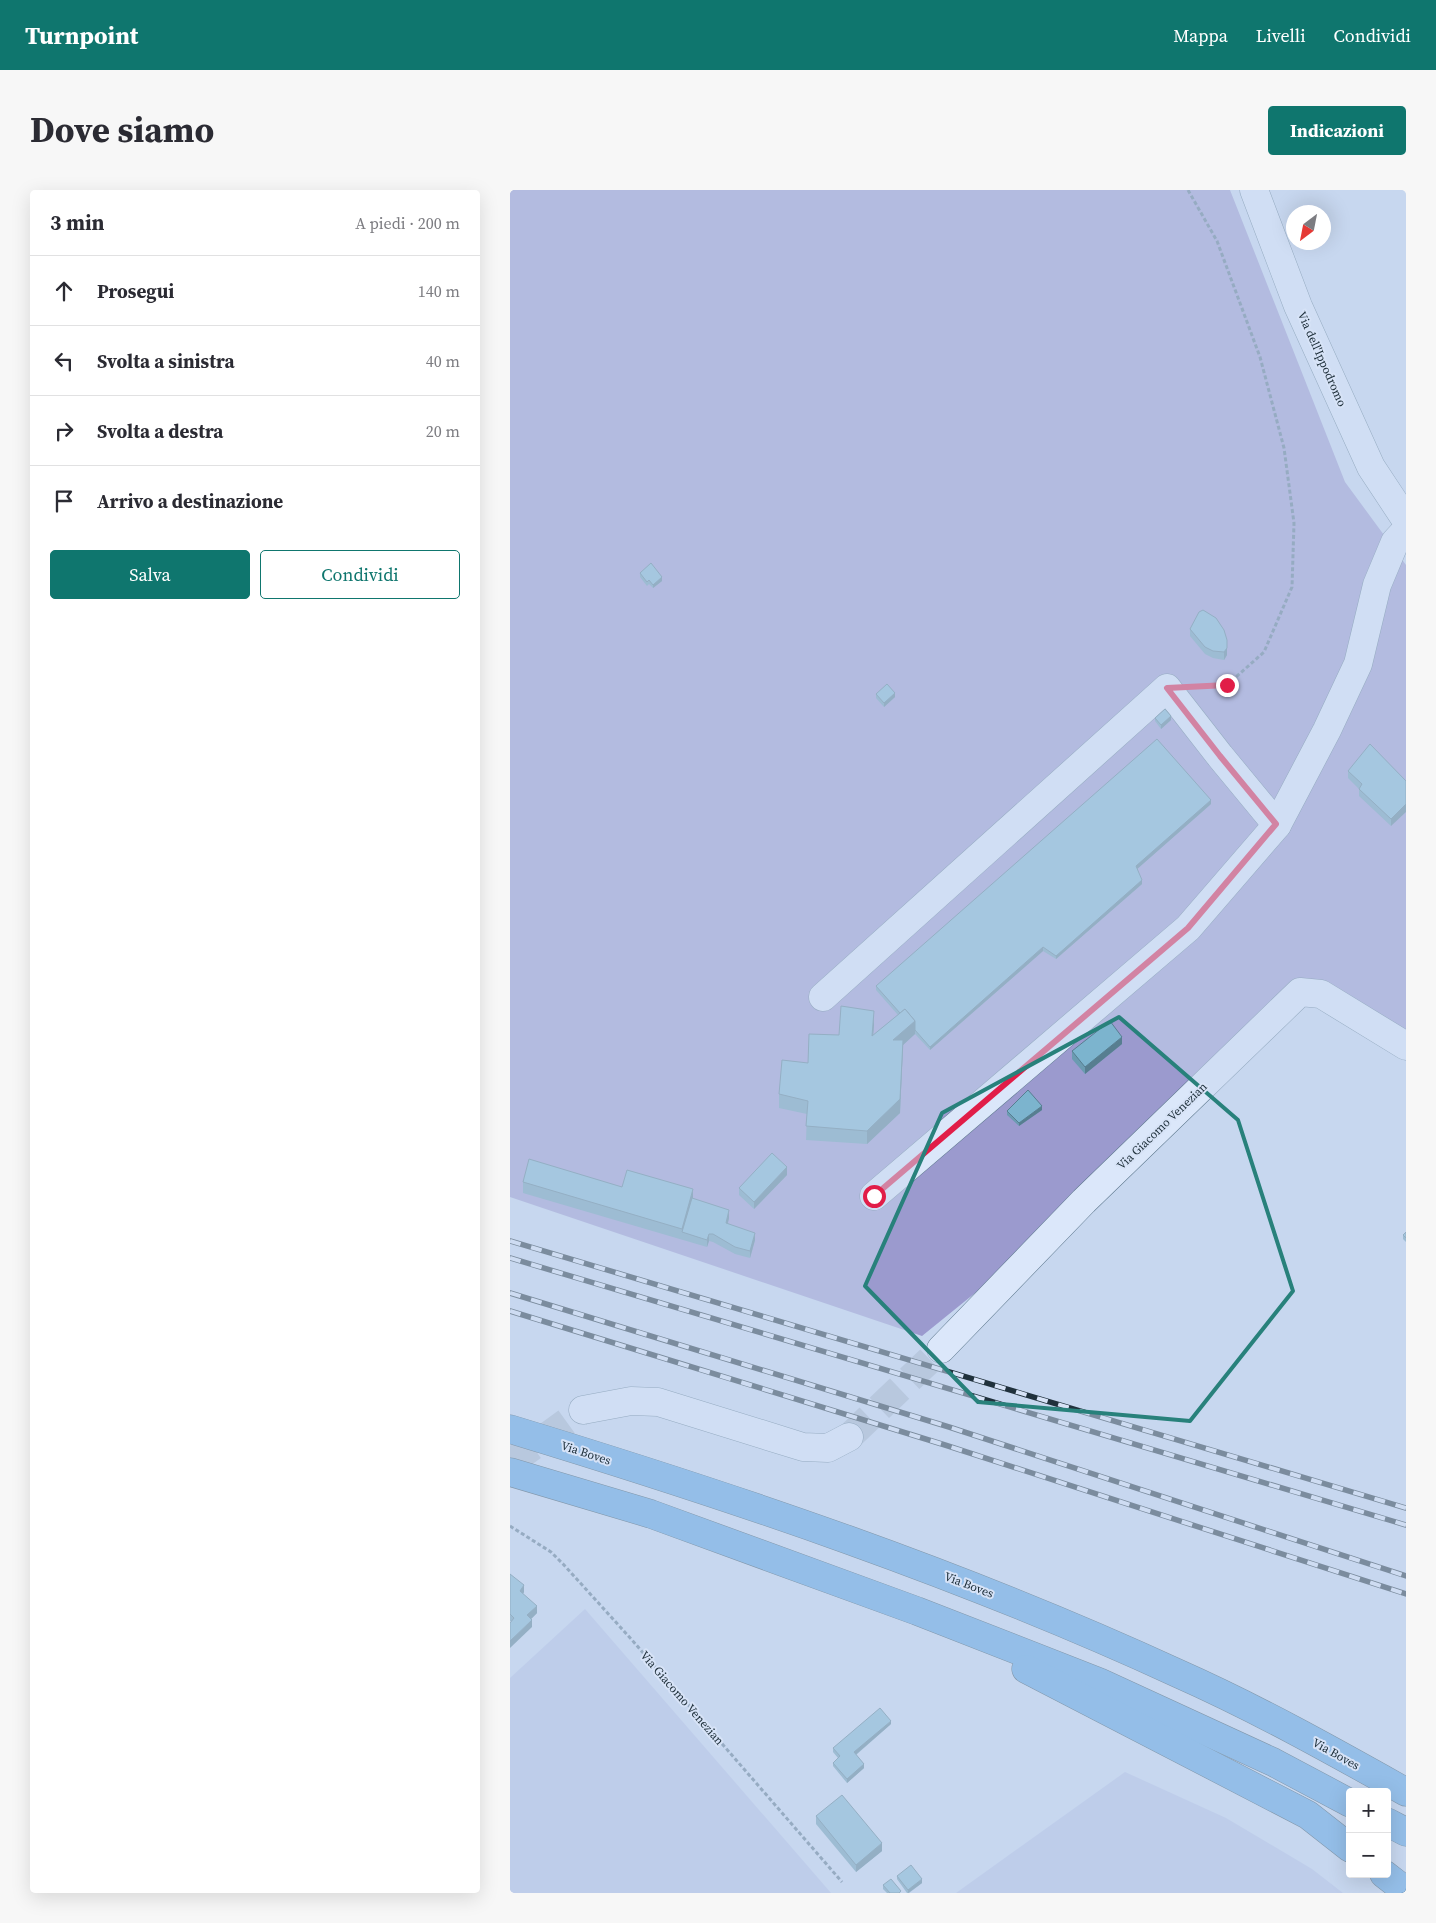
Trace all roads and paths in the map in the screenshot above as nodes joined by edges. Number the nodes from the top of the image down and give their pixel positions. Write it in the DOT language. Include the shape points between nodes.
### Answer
graph roads {
  1 [pos="1188,190"];
  2 [pos="1254,190"];
  3 [pos="1406,520"];
  4 [pos="1406,530"];
  5 [pos="1167,688"];
  6 [pos="1276,824"];
  7 [pos="824,997"];
  8 [pos="1406,1046"];
  9 [pos="874,1196"];
  10 [pos="942,1348"];
  11 [pos="583,1410"];
  12 [pos="510,1429"];
  13 [pos="849,1437"];
  14 [pos="510,1472"];
  15 [pos="510,1526"];
  16 [pos="917,1611"];
  17 [pos="1406,1792"];
  18 [pos="1346,1801"];
  19 [pos="1391,1824"];
  20 [pos="1406,1832"];
  21 [pos="1346,1845"];
  22 [pos="1389,1878"];
  23 [pos="842,1882"];
  24 [pos="1406,1891"];
  1 -- 5 [label="path" via="1218,241 1260,357 1284,448 1294,523 1292,587 1264,652 1227,685"];
  2 -- 3 [label="street, Via dell'Ippodromo" via="1298,306 1371,467"];
  4 -- 6 [label="street" via="1395,542 1377,585 1358,664 1328,730"];
  5 -- 6 [label="street"];
  5 -- 7 [label="street"];
  6 -- 9 [label="street" via="1188,928"];
  8 -- 10 [label="street, Via Giacomo Venezian" via="1321,994 1300,992 1084,1202"];
  11 -- 13 [label="street" via="631,1401 658,1402 803,1447 828,1448"];
  12 -- 17 [label="highway, Via Boves" via="874,1549 1057,1620 1250,1707"];
  14 -- 16 [label="highway" via="651,1514"];
  15 -- 23 [label="path, Via Giacomo Venezian" via="551,1552 564,1565"];
  16 -- 18 [label="highway" via="1099,1682 1273,1762"];
  16 -- 21 [label="highway" via="1308,1815"];
  19 -- 20 [label="highway"];
  22 -- 24 [label="highway"];
}
